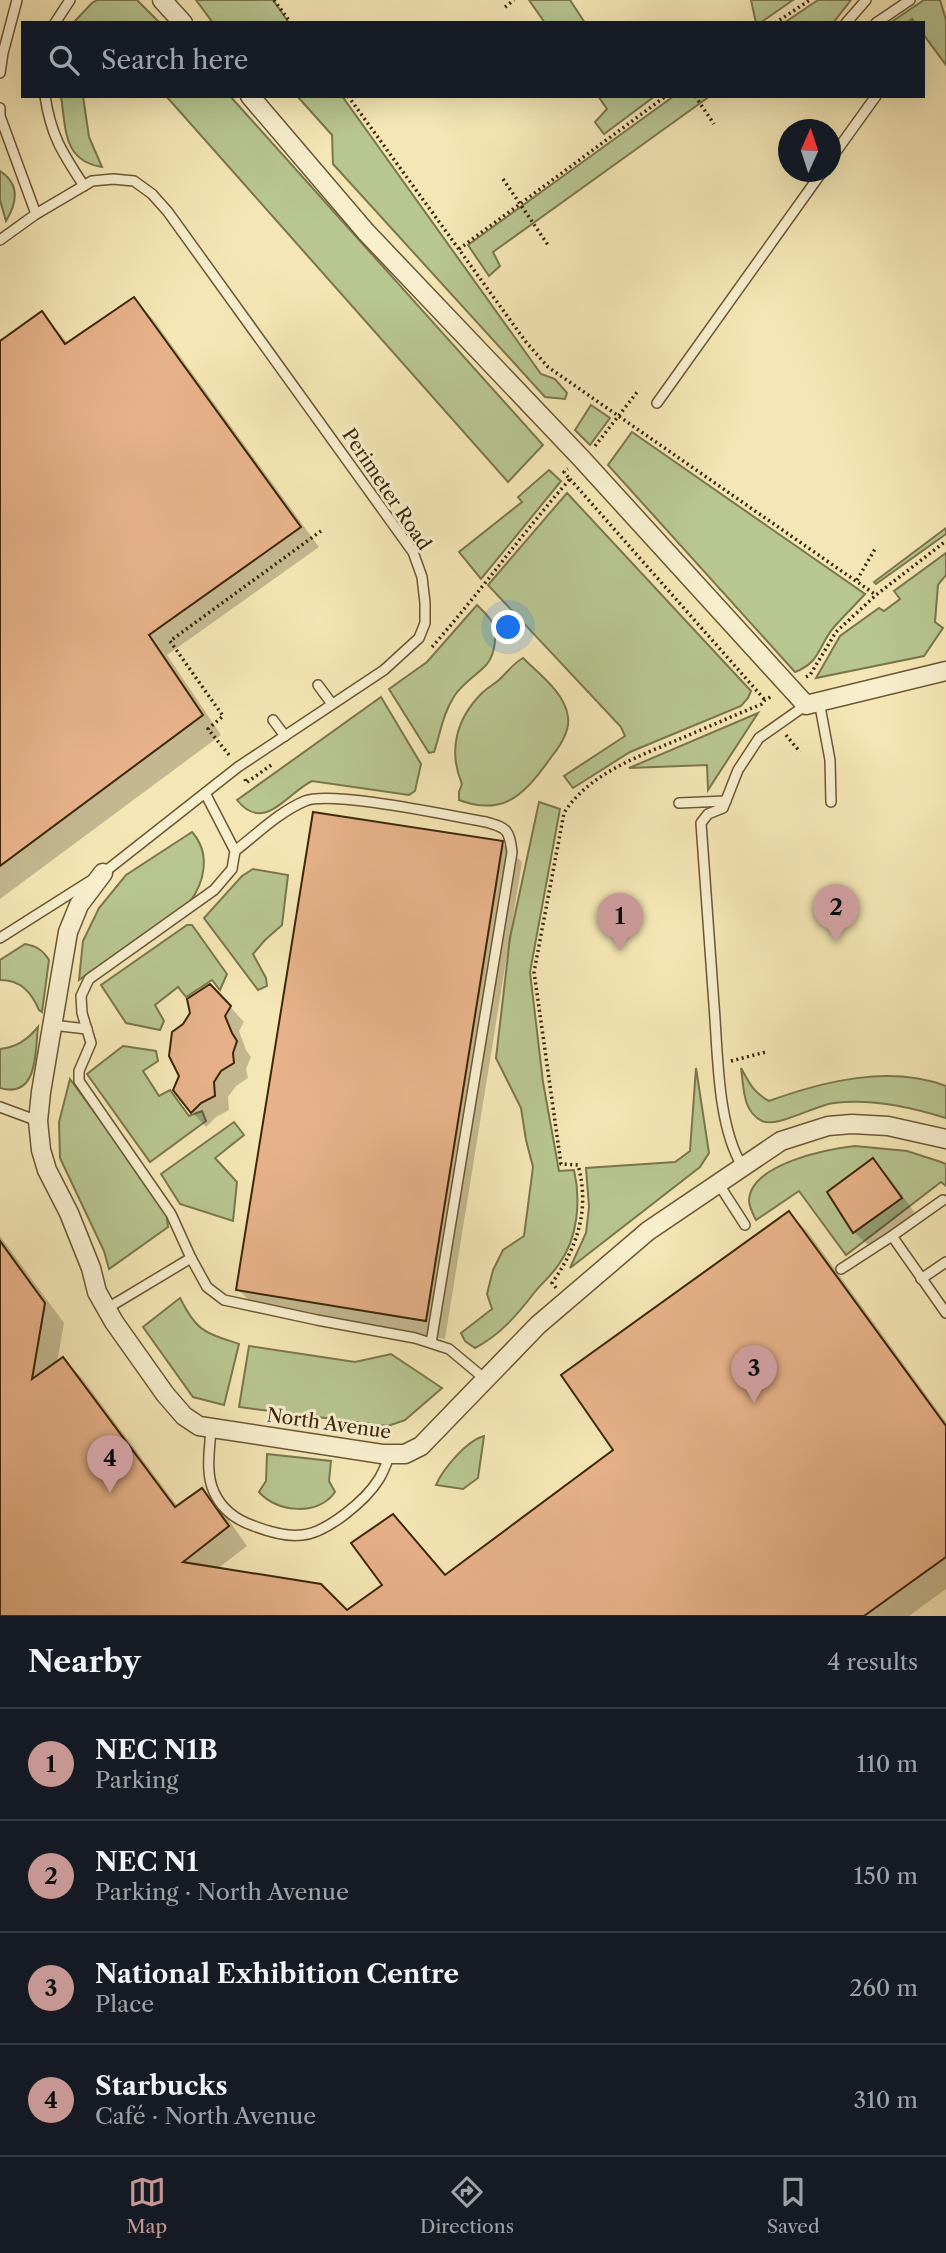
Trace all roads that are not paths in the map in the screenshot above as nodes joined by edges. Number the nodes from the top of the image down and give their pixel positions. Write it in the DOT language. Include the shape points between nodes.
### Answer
graph roads {
  1 [pos="17,0"];
  2 [pos="69,0"];
  3 [pos="162,0"];
  4 [pos="866,0"];
  5 [pos="910,0"];
  6 [pos="56,21"];
  7 [pos="181,21"];
  8 [pos="848,21"];
  9 [pos="879,21"];
  10 [pos="0,73"];
  11 [pos="45,98"];
  12 [pos="252,98"];
  13 [pos="875,98"];
  14 [pos="0,108"];
  15 [pos="841,146"];
  16 [pos="815,182"];
  17 [pos="84,186"];
  18 [pos="36,214"];
  19 [pos="0,240"];
  20 [pos="657,403"];
  21 [pos="945,670"];
  22 [pos="318,685"];
  23 [pos="812,703"];
  24 [pos="332,704"];
  25 [pos="273,720"];
  26 [pos="285,736"];
  27 [pos="205,793"];
  28 [pos="726,801"];
  29 [pos="831,802"];
  30 [pos="679,803"];
  31 [pos="235,850"];
  32 [pos="103,873"];
  33 [pos="0,938"];
  34 [pos="52,1025"];
  35 [pos="87,1029"];
  36 [pos="0,1107"];
  37 [pos="38,1121"];
  38 [pos="946,1139"];
  39 [pos="742,1166"];
  40 [pos="718,1183"];
  41 [pos="943,1200"];
  42 [pos="745,1225"];
  43 [pos="892,1236"];
  44 [pos="191,1258"];
  45 [pos="946,1262"];
  46 [pos="841,1269"];
  47 [pos="921,1279"];
  48 [pos="106,1308"];
  49 [pos="946,1313"];
  50 [pos="431,1343"];
  51 [pos="485,1379"];
  52 [pos="211,1428"];
  53 [pos="390,1454"];
  1 -- 10 [label="lane"];
  2 -- 6 [label="lane"];
  3 -- 7 [label="street"];
  4 -- 8 [label="lane"];
  5 -- 9 [label="lane"];
  11 -- 17 [label="lane" via="57,144"];
  12 -- 23 [label="street" via="366,232 581,458 790,689"];
  13 -- 15 [label="lane"];
  14 -- 18 [label="lane"];
  16 -- 20 [label="lane"];
  17 -- 18 [label="lane, Perimeter Road"];
  17 -- 24 [label="lane, Perimeter Road" via="92,181 134,181 152,194 413,552 425,603 419,638 384,670"];
  18 -- 19 [label="lane, Perimeter Road"];
  21 -- 23 [label="street"];
  22 -- 24 [label="lane"];
  23 -- 28 [label="lane" via="759,738 738,770"];
  23 -- 29 [label="lane" via="830,760"];
  24 -- 26 [label="lane, Perimeter Road"];
  25 -- 26 [label="lane"];
  26 -- 27 [label="lane, Perimeter Road"];
  27 -- 31 [label="lane"];
  27 -- 32 [label="lane, Perimeter Road"];
  28 -- 30 [label="lane"];
  28 -- 39 [label="lane" via="701,823 726,1126"];
  31 -- 35 [label="lane" via="232,869 214,890 89,979 81,996"];
  31 -- 50 [label="lane" via="307,800 335,797 486,822 504,827 510,836 512,852"];
  32 -- 33 [label="lane, Perimeter Road"];
  32 -- 34 [label="street, North Avenue" via="79,905 68,932"];
  34 -- 35 [label="lane"];
  34 -- 37 [label="street, North Avenue"];
  35 -- 44 [label="lane" via="91,1042 79,1081 171,1214"];
  36 -- 37 [label="lane"];
  37 -- 48 [label="street, North Avenue" via="47,1170"];
  38 -- 39 [label="street, North Avenue" via="888,1126 828,1126 781,1140"];
  39 -- 40 [label="street, North Avenue"];
  40 -- 42 [label="lane"];
  40 -- 51 [label="street, North Avenue" via="648,1231 538,1325"];
  41 -- 43 [label="lane"];
  43 -- 46 [label="lane"];
  43 -- 47 [label="lane"];
  44 -- 48 [label="lane"];
  44 -- 50 [label="lane" via="207,1287 224,1300"];
  45 -- 47 [label="lane"];
  47 -- 49 [label="lane"];
  48 -- 52 [label="street, North Avenue" via="184,1416"];
  50 -- 51 [label="lane" via="449,1349"];
  51 -- 53 [label="street, North Avenue" via="421,1446 405,1454"];
  52 -- 53 [label="street, North Avenue"];
  52 -- 53 [label="lane" via="210,1480 221,1504 244,1523 301,1536 318,1531 356,1506 379,1479"];
}
